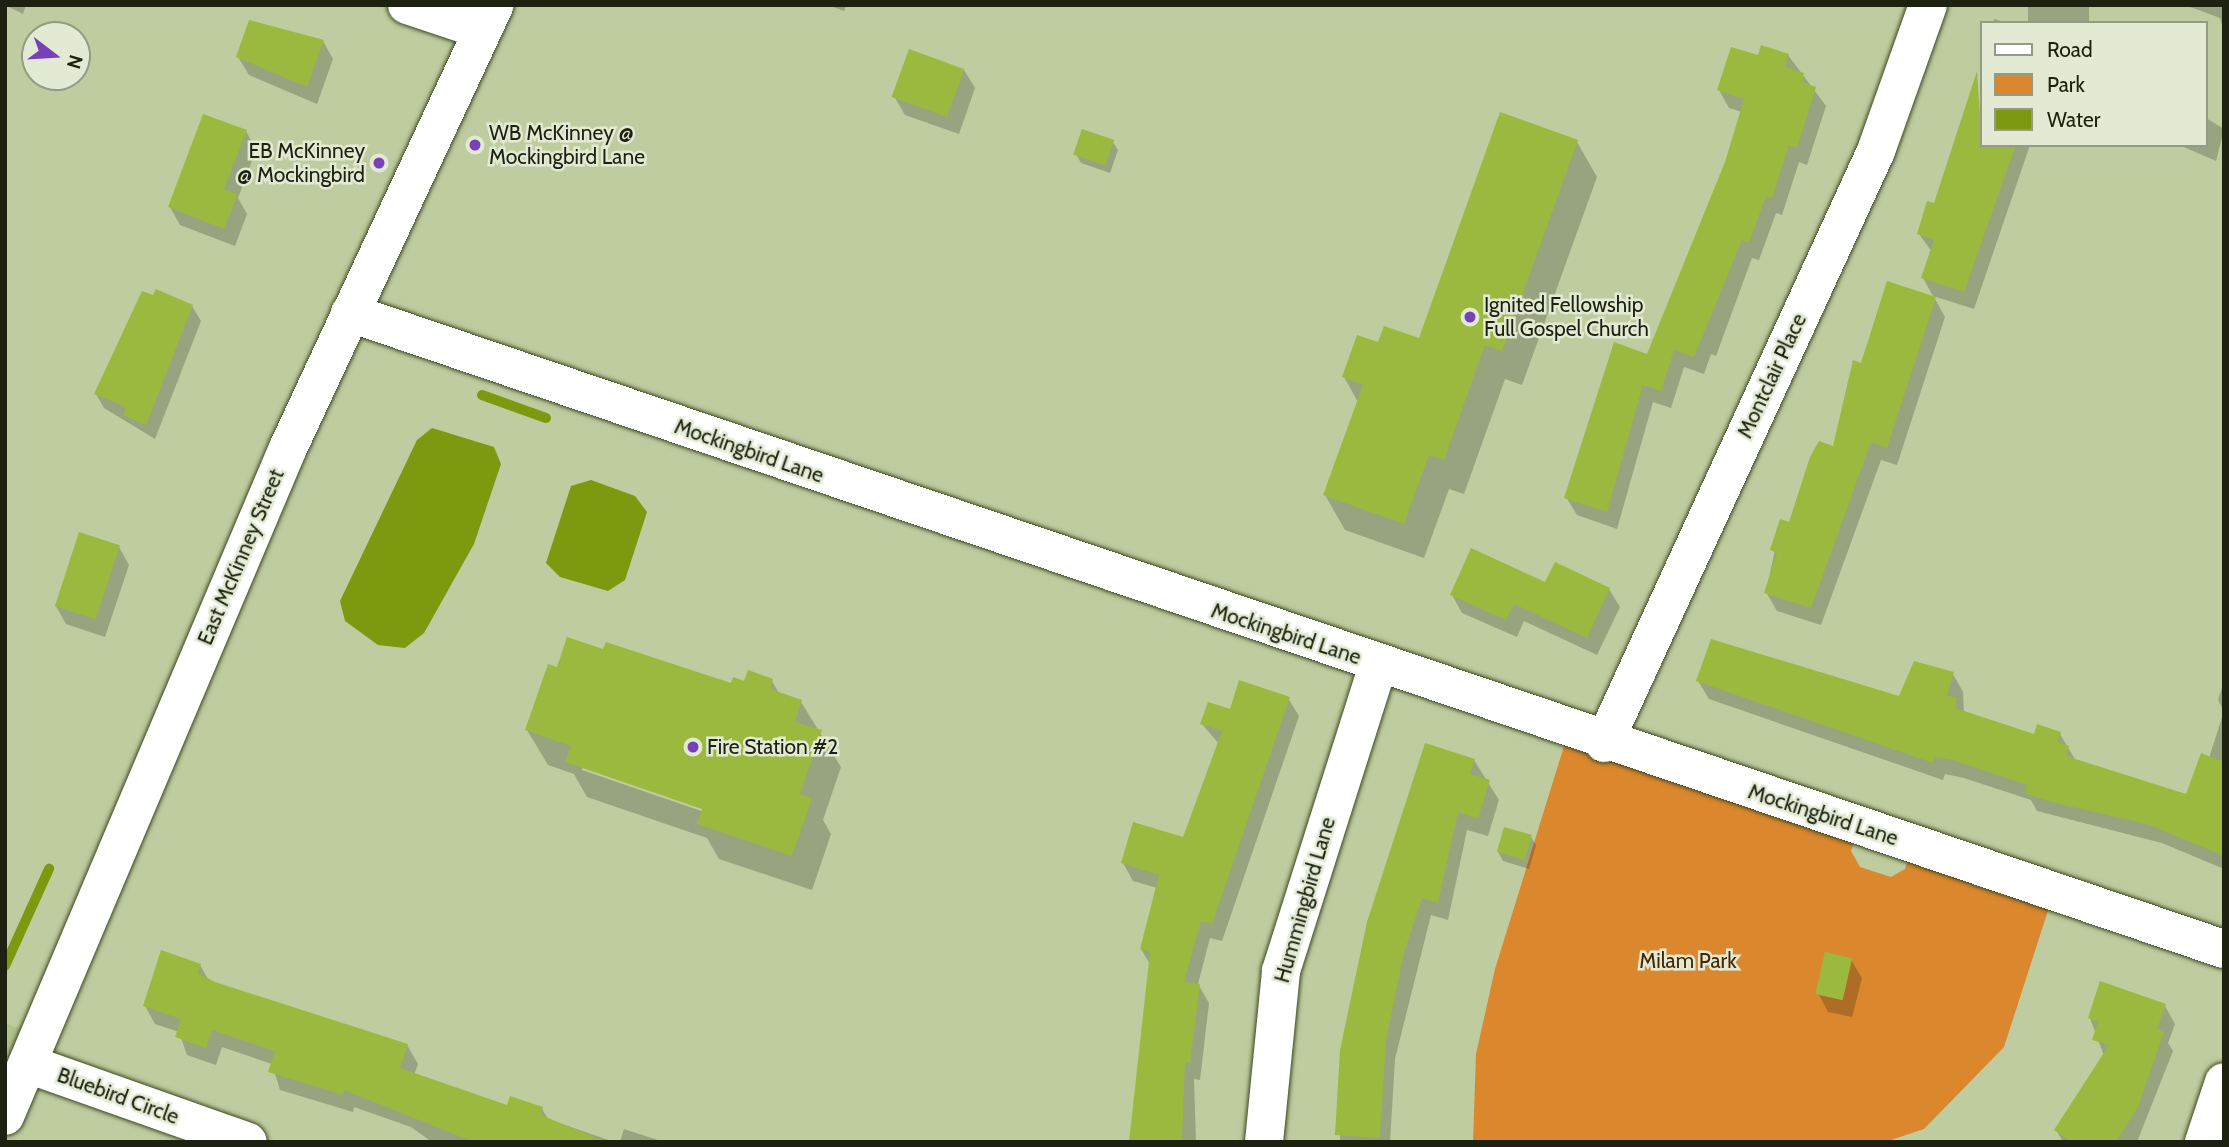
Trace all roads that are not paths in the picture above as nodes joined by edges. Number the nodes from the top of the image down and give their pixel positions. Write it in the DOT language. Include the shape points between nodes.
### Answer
graph roads {
  1 [pos="407,5"];
  2 [pos="1928,5"];
  3 [pos="488,18"];
  4 [pos="350,313"];
  5 [pos="1378,665"];
  6 [pos="1604,743"];
  7 [pos="2224,949"];
  8 [pos="28,1063"];
  9 [pos="2224,1082"];
  10 [pos="5,1116"];
  11 [pos="248,1142"];
  12 [pos="1264,1142"];
  13 [pos="2204,1142"];
  1 -- 3 [label="street"];
  2 -- 6 [label="street, Montclair Place" via="1877,151"];
  3 -- 4 [label="street, East McKinney Street"];
  4 -- 5 [label="street, Mockingbird Lane"];
  4 -- 8 [label="street, East McKinney Street"];
  5 -- 6 [label="street, Mockingbird Lane"];
  5 -- 12 [label="street, Hummingbird Lane" via="1281,971"];
  6 -- 7 [label="street, Mockingbird Lane"];
  8 -- 10 [label="street, East McKinney Street"];
  8 -- 11 [label="street, Bluebird Circle"];
  9 -- 13 [label="street"];
}
